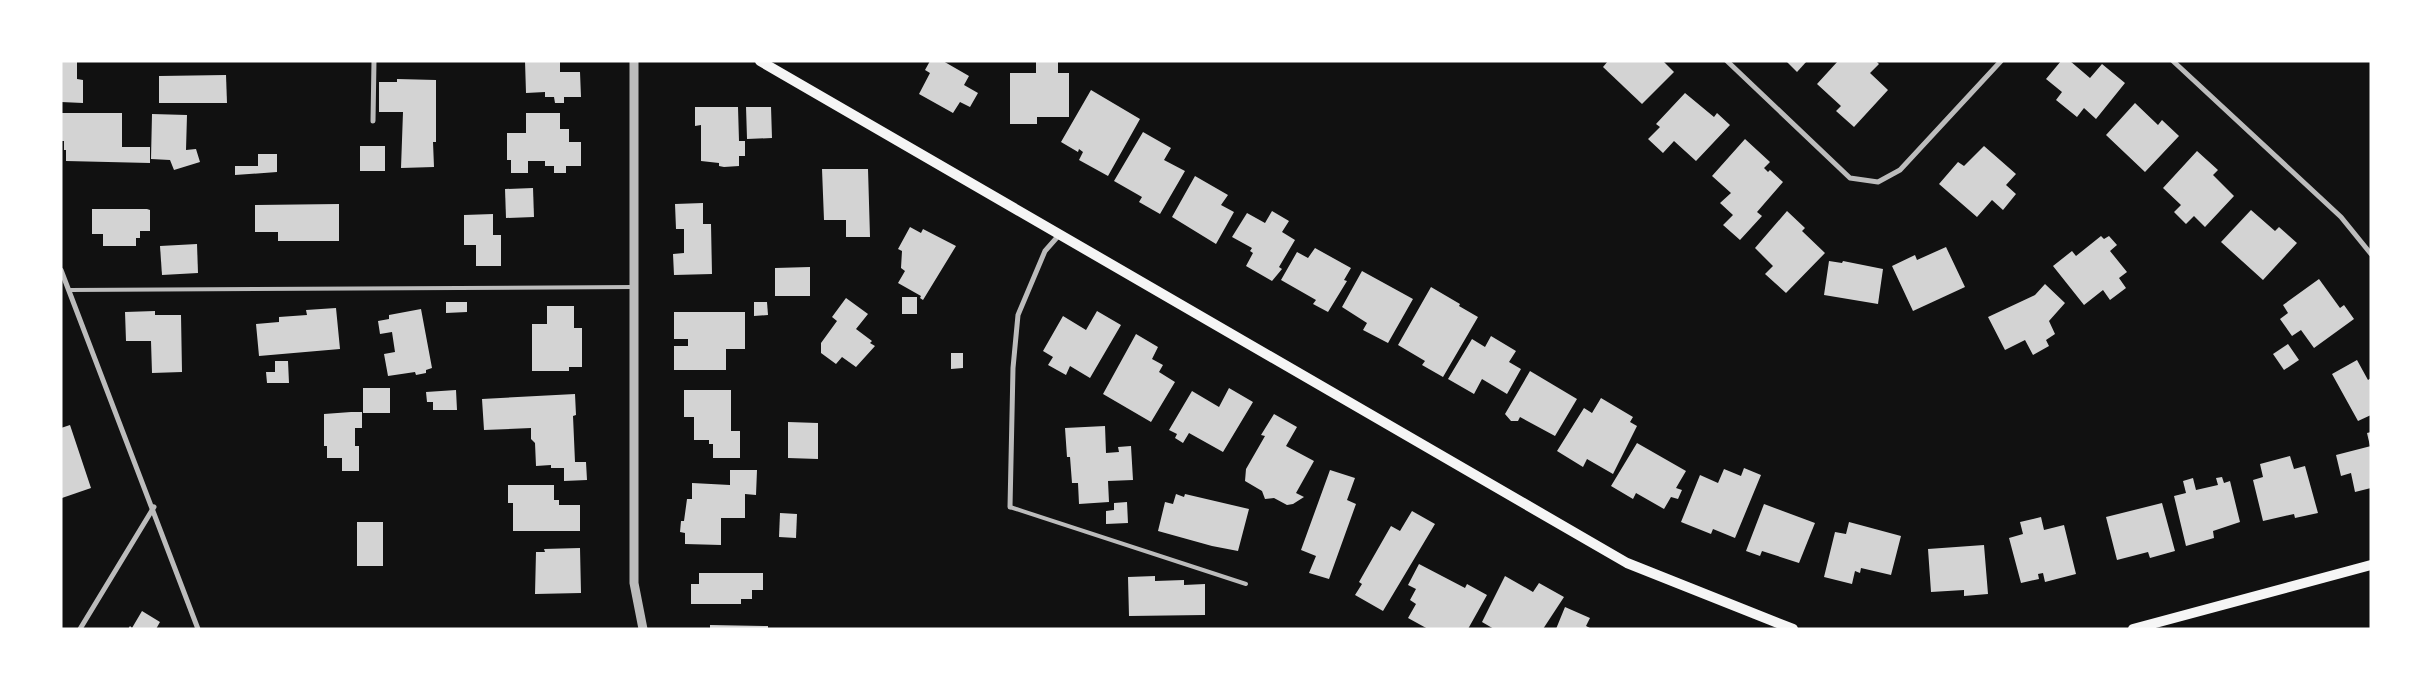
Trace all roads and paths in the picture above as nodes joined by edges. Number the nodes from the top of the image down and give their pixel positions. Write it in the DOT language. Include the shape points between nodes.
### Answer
graph roads {
  1 [pos="374,61"];
  2 [pos="634,61"];
  3 [pos="760,61"];
  4 [pos="1726,61"];
  5 [pos="2001,61"];
  6 [pos="2173,61"];
  7 [pos="373,121"];
  8 [pos="1060,234"];
  9 [pos="2371,254"];
  10 [pos="61,270"];
  11 [pos="634,286"];
  12 [pos="69,290"];
  13 [pos="1010,507"];
  14 [pos="154,508"];
  15 [pos="2371,565"];
  16 [pos="1246,584"];
  17 [pos="80,629"];
  18 [pos="198,629"];
  19 [pos="643,629"];
  20 [pos="1792,629"];
  21 [pos="2133,629"];
  1 -- 7 [label="street"];
  2 -- 11 [label="street"];
  3 -- 8 [label="main road"];
  4 -- 5 [label="street" via="1850,178 1878,182 1900,170"];
  6 -- 9 [label="street" via="2341,217"];
  8 -- 13 [label="street" via="1045,251 1018,315 1013,368"];
  8 -- 20 [label="main road" via="1627,564"];
  10 -- 12 [label="street"];
  11 -- 12 [label="lane"];
  11 -- 19 [label="street" via="634,583"];
  12 -- 14 [label="street"];
  13 -- 16 [label="lane"];
  14 -- 17 [label="street"];
  14 -- 18 [label="street"];
  15 -- 21 [label="main road"];
}
